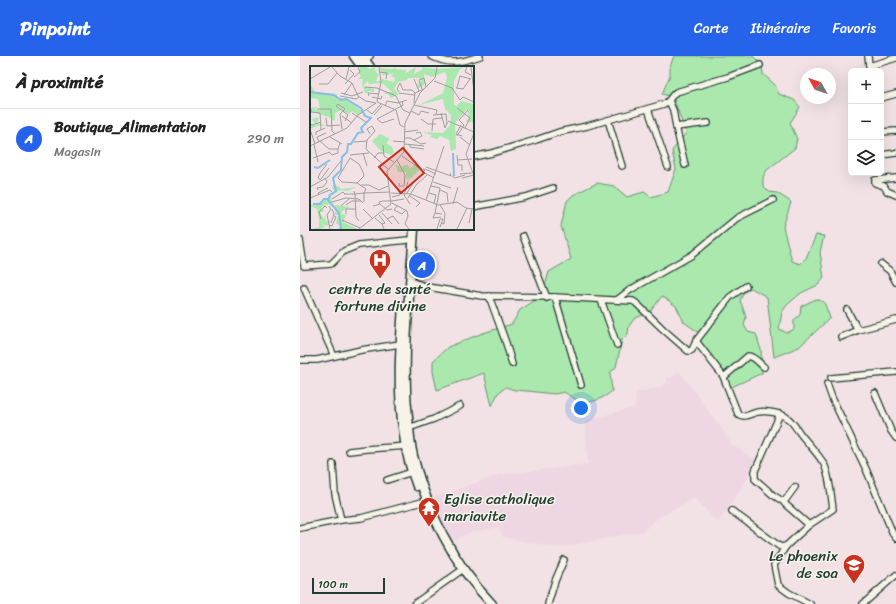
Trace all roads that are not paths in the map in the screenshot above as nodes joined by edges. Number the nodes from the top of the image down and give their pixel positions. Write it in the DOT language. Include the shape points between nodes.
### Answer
graph roads {
  1 [pos="354,56"];
  2 [pos="431,56"];
  3 [pos="480,56"];
  4 [pos="868,56"];
  5 [pos="896,58"];
  6 [pos="365,60"];
  7 [pos="760,65"];
  8 [pos="896,94"];
  9 [pos="884,97"];
  10 [pos="669,101"];
  11 [pos="648,108"];
  12 [pos="608,120"];
  13 [pos="708,123"];
  14 [pos="676,127"];
  15 [pos="896,131"];
  16 [pos="884,132"];
  17 [pos="896,153"];
  18 [pos="884,155"];
  19 [pos="474,157"];
  20 [pos="685,165"];
  21 [pos="622,166"];
  22 [pos="668,167"];
  23 [pos="896,178"];
  24 [pos="553,188"];
  25 [pos="896,195"];
  26 [pos="774,200"];
  27 [pos="474,207"];
  28 [pos="409,230"];
  29 [pos="414,230"];
  30 [pos="523,236"];
  31 [pos="300,240"];
  32 [pos="408,240"];
  33 [pos="881,264"];
  34 [pos="302,266"];
  35 [pos="410,281"];
  36 [pos="896,282"];
  37 [pos="746,286"];
  38 [pos="304,288"];
  39 [pos="489,296"];
  40 [pos="555,297"];
  41 [pos="547,298"];
  42 [pos="601,300"];
  43 [pos="616,300"];
  44 [pos="847,310"];
  45 [pos="896,320"];
  46 [pos="858,330"];
  47 [pos="841,337"];
  48 [pos="696,341"];
  49 [pos="400,344"];
  50 [pos="617,345"];
  51 [pos="334,356"];
  52 [pos="300,360"];
  53 [pos="512,364"];
  54 [pos="764,367"];
  55 [pos="896,372"];
  56 [pos="724,378"];
  57 [pos="831,378"];
  58 [pos="827,384"];
  59 [pos="581,385"];
  60 [pos="875,392"];
  61 [pos="460,406"];
  62 [pos="780,414"];
  63 [pos="409,428"];
  64 [pos="896,438"];
  65 [pos="408,446"];
  66 [pos="349,452"];
  67 [pos="333,464"];
  68 [pos="412,472"];
  69 [pos="387,480"];
  70 [pos="795,487"];
  71 [pos="422,502"];
  72 [pos="784,502"];
  73 [pos="732,511"];
  74 [pos="341,520"];
  75 [pos="809,525"];
  76 [pos="300,528"];
  77 [pos="896,538"];
  78 [pos="786,546"];
  79 [pos="564,560"];
  80 [pos="459,572"];
  81 [pos="896,575"];
  82 [pos="414,604"];
  83 [pos="485,604"];
  84 [pos="492,604"];
  85 [pos="548,604"];
  86 [pos="810,604"];
  87 [pos="863,604"];
  1 -- 6 [label="main road"];
  2 -- 3 [label="street" via="450,63"];
  4 -- 5 [label="street" via="869,66"];
  7 -- 10 [label="street" via="676,92"];
  8 -- 9 [label="street"];
  10 -- 11 [label="street"];
  10 -- 14 [label="street"];
  11 -- 12 [label="street"];
  11 -- 22 [label="street"];
  12 -- 19 [label="street"];
  12 -- 21 [label="street"];
  13 -- 14 [label="street"];
  14 -- 20 [label="street"];
  15 -- 16 [label="street"];
  17 -- 18 [label="street"];
  23 -- 25 [label="street" via="875,180 875,183"];
  24 -- 27 [label="street" via="526,197"];
  26 -- 43 [label="street" via="737,218 692,255"];
  28 -- 32 [label="main road"];
  29 -- 35 [label="main road"];
  30 -- 41 [label="street"];
  31 -- 34 [label="street"];
  32 -- 34 [label="street" via="360,245 344,251 331,264"];
  32 -- 49 [label="main road"];
  33 -- 36 [label="street" via="890,271"];
  35 -- 39 [label="street" via="428,287"];
  35 -- 63 [label="main road" via="406,346"];
  37 -- 48 [label="street" via="730,297"];
  38 -- 51 [label="street"];
  39 -- 41 [label="street"];
  39 -- 53 [label="street"];
  40 -- 41 [label="street"];
  40 -- 42 [label="street"];
  40 -- 59 [label="street"];
  42 -- 43 [label="street"];
  42 -- 50 [label="street"];
  43 -- 48 [label="street" via="636,303 688,351 692,350"];
  44 -- 46 [label="street"];
  45 -- 46 [label="street"];
  46 -- 47 [label="street"];
  48 -- 56 [label="street"];
  49 -- 51 [label="street"];
  49 -- 65 [label="main road" via="402,425"];
  51 -- 52 [label="street"];
  54 -- 56 [label="street" via="753,357 748,356"];
  55 -- 57 [label="street"];
  56 -- 62 [label="street" via="739,416 758,412"];
  58 -- 77 [label="street"];
  60 -- 64 [label="street"];
  61 -- 63 [label="street"];
  62 -- 72 [label="street" via="755,471 755,479"];
  62 -- 75 [label="street" via="789,419 824,464 829,482 832,509"];
  63 -- 65 [label="main road"];
  65 -- 66 [label="street"];
  65 -- 68 [label="main road"];
  65 -- 84 [label="main road" via="426,500 448,544 463,569"];
  67 -- 74 [label="street" via="335,494"];
  68 -- 69 [label="street"];
  68 -- 71 [label="main road"];
  70 -- 72 [label="street"];
  71 -- 74 [label="street" via="361,518"];
  71 -- 80 [label="main road"];
  72 -- 75 [label="street"];
  73 -- 78 [label="street" via="779,546"];
  74 -- 76 [label="street"];
  75 -- 78 [label="street"];
  78 -- 86 [label="street" via="774,565 778,585"];
  79 -- 85 [label="street"];
  80 -- 82 [label="street"];
  80 -- 83 [label="main road"];
  81 -- 87 [label="street"];
}
